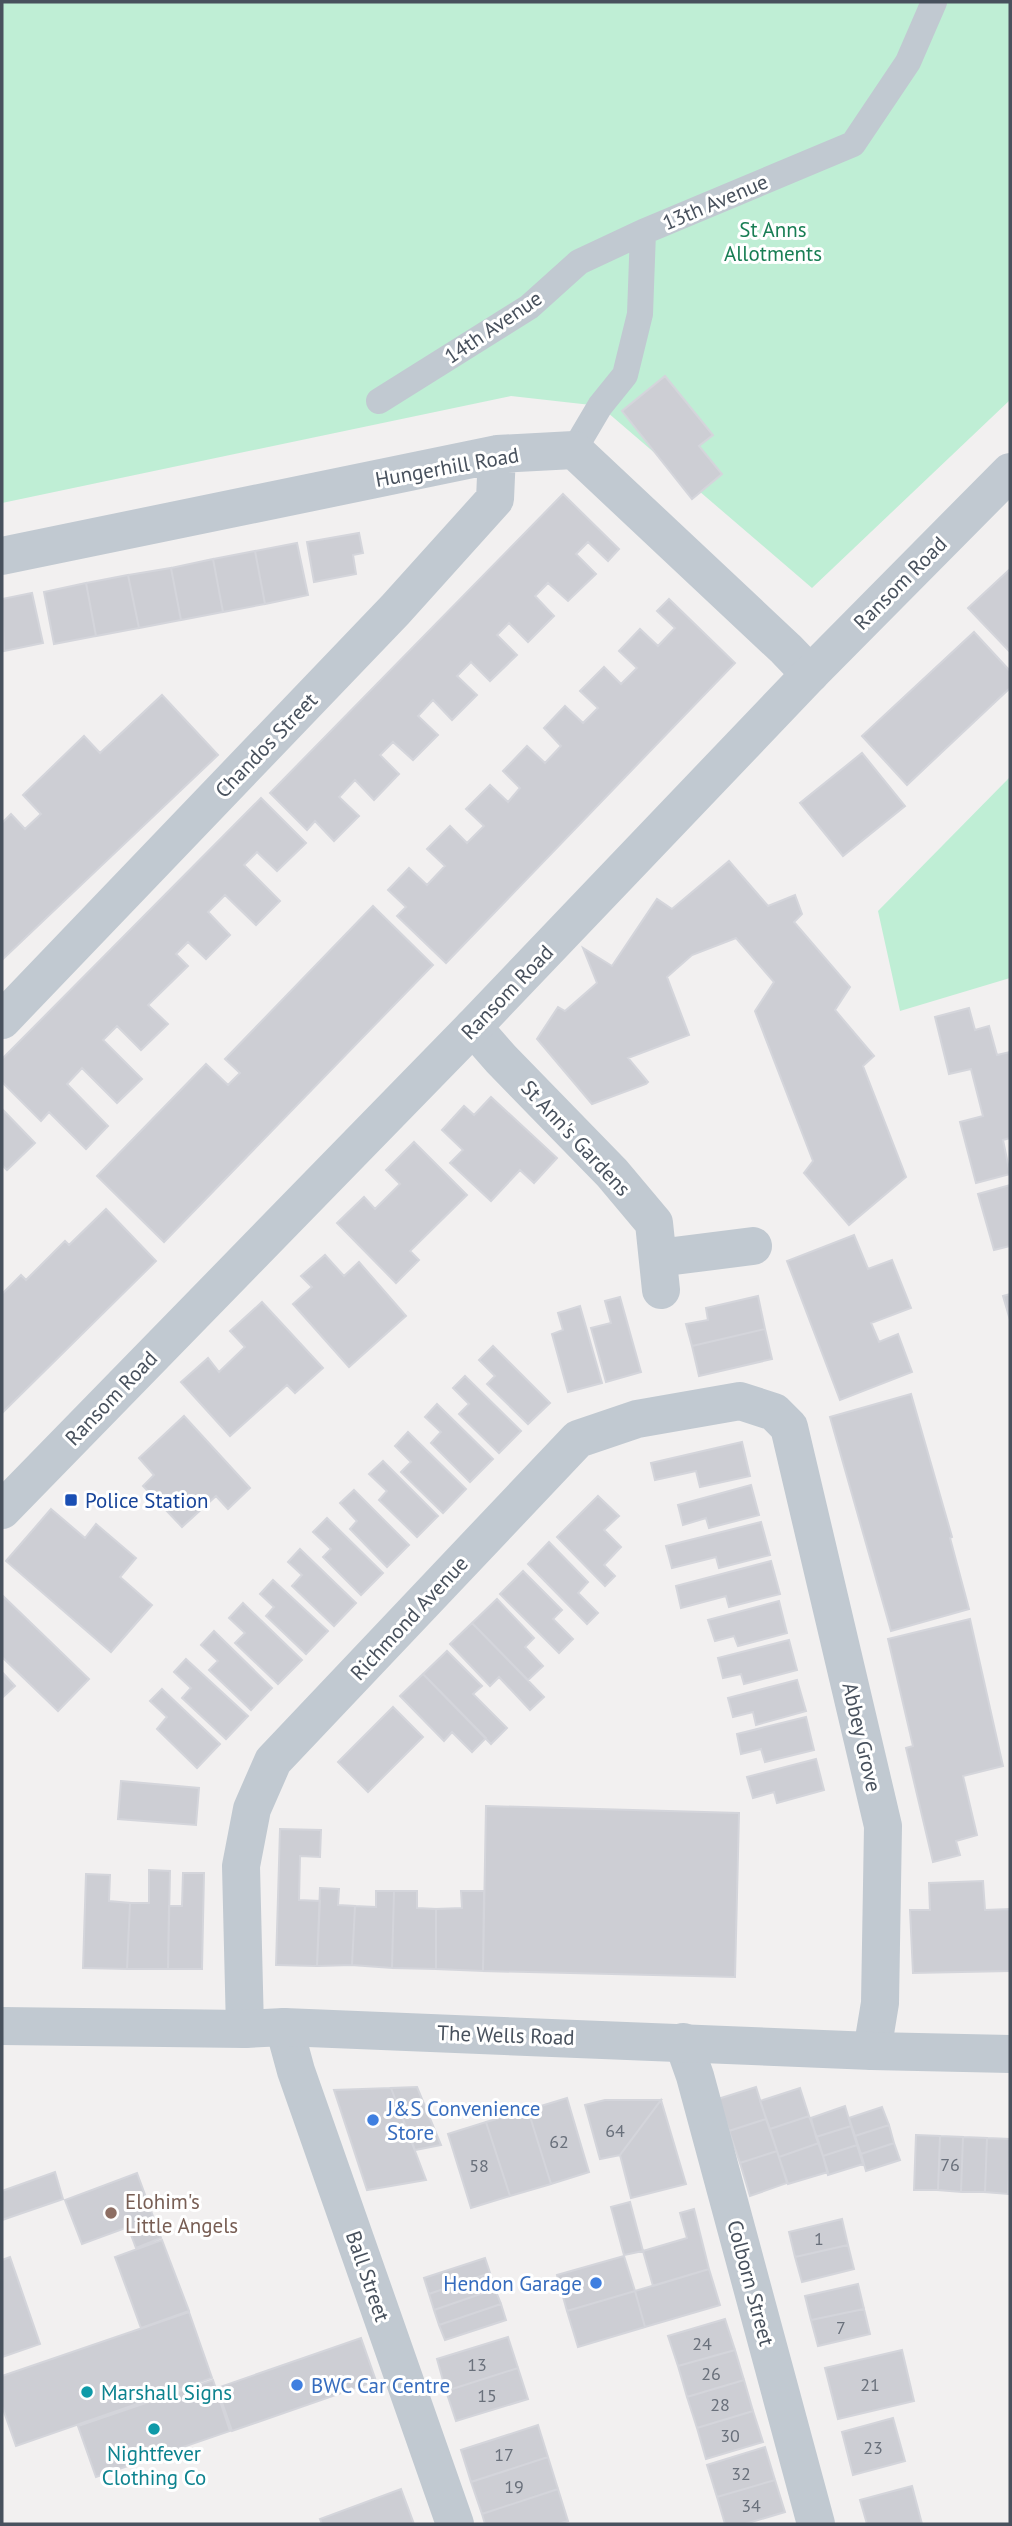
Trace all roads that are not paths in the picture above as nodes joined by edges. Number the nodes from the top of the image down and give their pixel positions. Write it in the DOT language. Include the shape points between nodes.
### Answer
graph roads {
  1 [pos="934,2"];
  2 [pos="643,232"];
  3 [pos="379,401"];
  4 [pos="574,450"];
  5 [pos="496,454"];
  6 [pos="1010,472"];
  7 [pos="2,556"];
  8 [pos="810,674"];
  9 [pos="2,1020"];
  10 [pos="473,1027"];
  11 [pos="753,1246"];
  12 [pos="789,1427"];
  13 [pos="2,1510"];
  14 [pos="2,2026"];
  15 [pos="284,2027"];
  16 [pos="245,2029"];
  17 [pos="683,2042"];
  18 [pos="872,2051"];
  19 [pos="1010,2054"];
  20 [pos="455,2524"];
  21 [pos="816,2524"];
  1 -- 2 [label="lane, 13th Avenue" via="908,62 853,144"];
  2 -- 3 [label="lane, 14th Avenue" via="579,262 529,307"];
  2 -- 4 [label="lane, 13th Avenue" via="640,314 625,375"];
  4 -- 5 [label="street, Hungerhill Road"];
  4 -- 8 [label="street"];
  5 -- 7 [label="street, Hungerhill Road"];
  5 -- 9 [label="street, Chandos Street" via="495,499 396,610"];
  6 -- 8 [label="street, Ransom Road"];
  8 -- 10 [label="street, Ransom Road"];
  10 -- 11 [label="street, St Ann's Gardens" via="612,1172 654,1223 660,1274"];
  10 -- 13 [label="street, Ransom Road"];
  12 -- 16 [label="street, Richmond Avenue" via="774,1412 740,1401 637,1419 578,1439 273,1761 251,1809 241,1866"];
  12 -- 18 [label="street, Abbey Grove" via="883,1826 880,2003"];
  14 -- 16 [label="street, The Wells Road"];
  15 -- 16 [label="street, The Wells Road"];
  15 -- 17 [label="street, The Wells Road"];
  15 -- 20 [label="street, Ball Street"];
  17 -- 18 [label="street, The Wells Road"];
  17 -- 21 [label="street, Colborn Street"];
  18 -- 19 [label="street, The Wells Road"];
}
